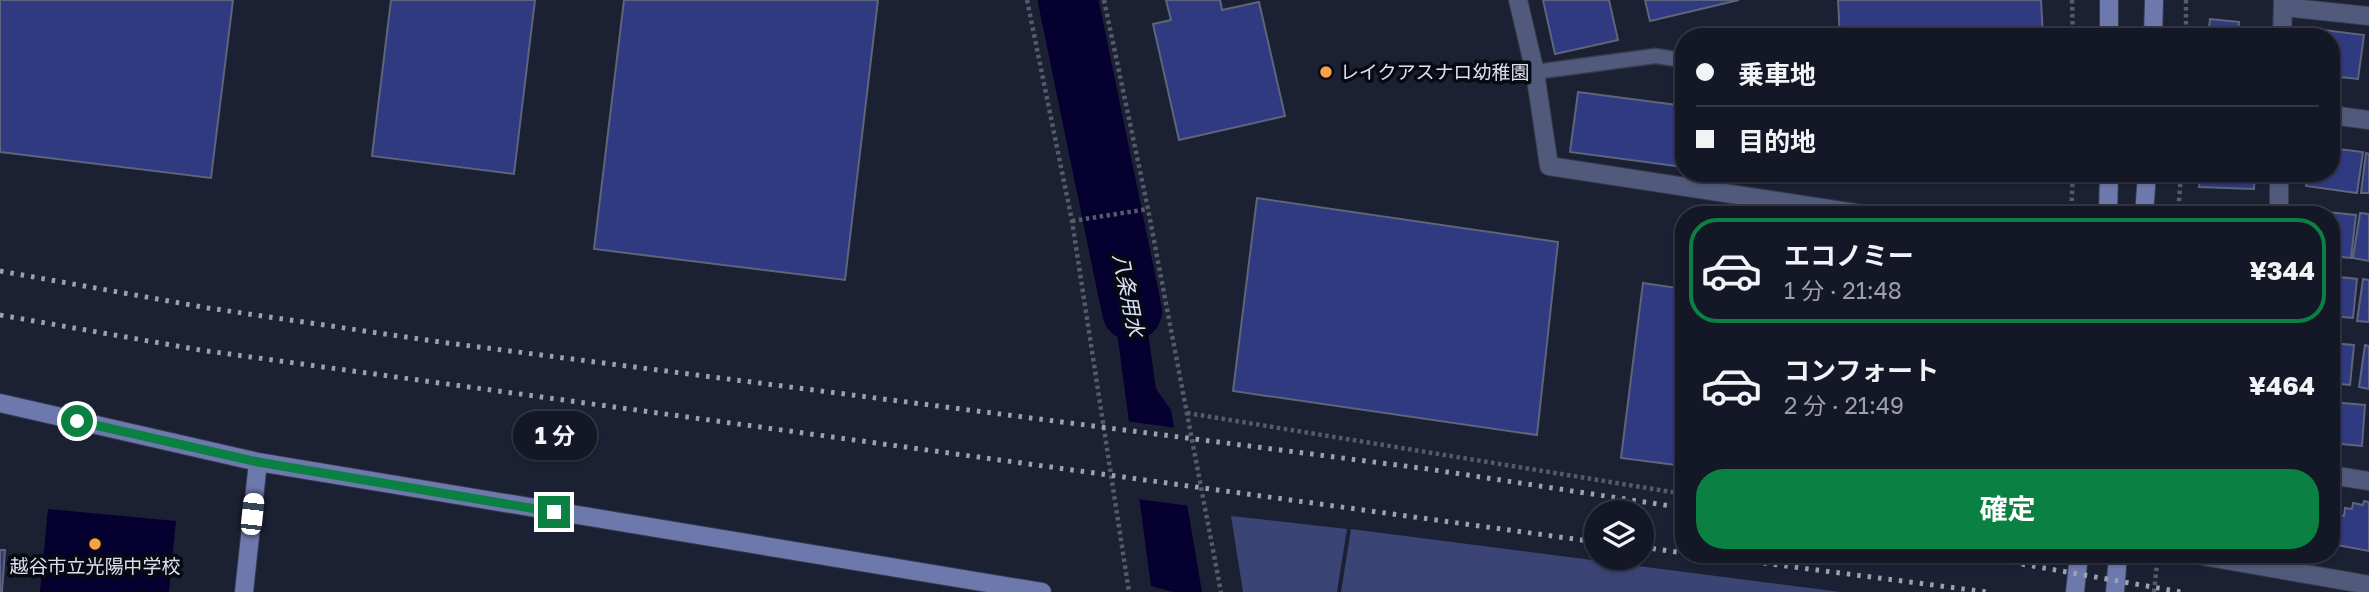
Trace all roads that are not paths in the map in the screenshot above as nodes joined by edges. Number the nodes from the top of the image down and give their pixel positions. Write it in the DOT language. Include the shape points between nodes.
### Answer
graph roads {
  1 [pos="1518,0"];
  2 [pos="2109,0"];
  3 [pos="2154,0"];
  4 [pos="2283,3"];
  5 [pos="2369,16"];
  6 [pos="2109,28"];
  7 [pos="2153,28"];
  8 [pos="2282,28"];
  9 [pos="1675,59"];
  10 [pos="1535,72"];
  11 [pos="2340,116"];
  12 [pos="2369,120"];
  13 [pos="2109,182"];
  14 [pos="2146,182"];
  15 [pos="2279,182"];
  16 [pos="1809,206"];
  17 [pos="2108,206"];
  18 [pos="2145,206"];
  19 [pos="2279,206"];
  20 [pos="0,403"];
  21 [pos="258,462"];
  22 [pos="2340,476"];
  23 [pos="2369,481"];
  24 [pos="2078,563"];
  25 [pos="2117,563"];
  26 [pos="2243,563"];
  27 [pos="957,585"];
  28 [pos="2369,585"];
  29 [pos="244,592"];
  30 [pos="1042,592"];
  31 [pos="2075,592"];
  32 [pos="2115,592"];
  1 -- 10 [label="street"];
  2 -- 6 [label="street"];
  3 -- 7 [label="street"];
  4 -- 5 [label="street"];
  4 -- 8 [label="street"];
  9 -- 10 [label="lane" via="1655,56"];
  10 -- 16 [label="street" via="1549,166"];
  11 -- 12 [label="street"];
  13 -- 17 [label="street"];
  14 -- 18 [label="street"];
  15 -- 19 [label="street"];
  20 -- 21 [label="street"];
  21 -- 27 [label="street"];
  21 -- 29 [label="street"];
  22 -- 23 [label="street"];
  24 -- 31 [label="street"];
  25 -- 32 [label="street"];
  26 -- 28 [label="street"];
  27 -- 30 [label="street"];
}
